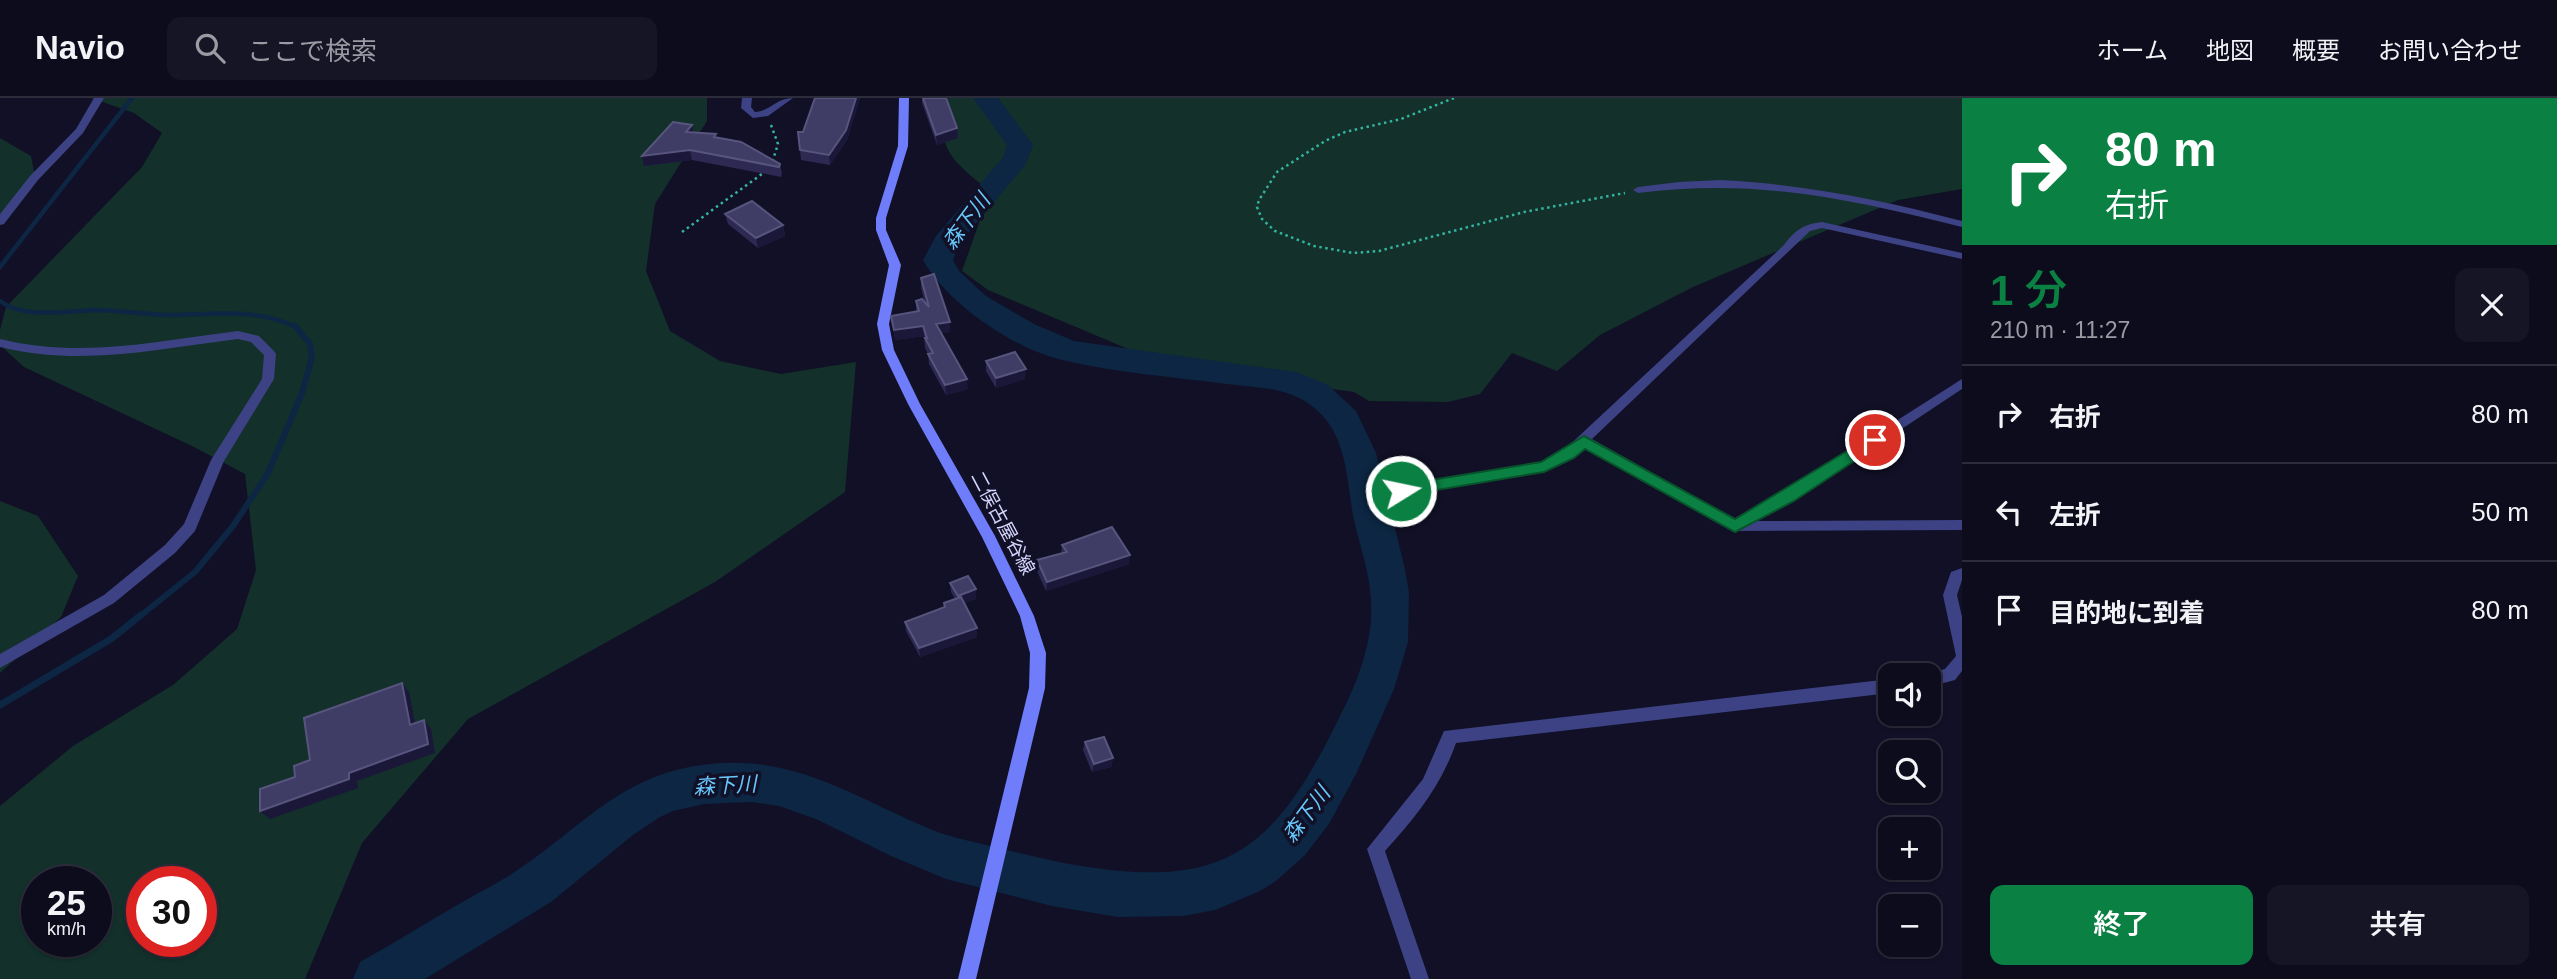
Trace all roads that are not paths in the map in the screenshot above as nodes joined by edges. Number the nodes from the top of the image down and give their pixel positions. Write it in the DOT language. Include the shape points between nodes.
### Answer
graph roads {
  1 [pos="99,98"];
  2 [pos="747,98"];
  3 [pos="788,98"];
  4 [pos="904,98"];
  5 [pos="1638,190"];
  6 [pos="0,222"];
  7 [pos="1962,224"];
  8 [pos="1962,256"];
  9 [pos="0,343"];
  10 [pos="1962,383"];
  11 [pos="1584,441"];
  12 [pos="1401,491"];
  13 [pos="1962,525"];
  14 [pos="1735,526"];
  15 [pos="1962,574"];
  16 [pos="1962,653"];
  17 [pos="1962,660"];
  18 [pos="0,662"];
  19 [pos="1941,677"];
  20 [pos="1878,687"];
  21 [pos="967,979"];
  22 [pos="1420,979"];
  1 -- 6 [label="street" via="80,129"];
  2 -- 3 [label="street" via="746,108 753,115 765,114"];
  4 -- 21 [label="main road, 二俣古屋谷線" via="903,146 881,218 895,265 883,324 888,350 988,536 1027,616 1038,653 1037,688"];
  5 -- 7 [label="street" via="1753,183"];
  8 -- 11 [label="street" via="1810,226 1798,232 1788,247"];
  9 -- 18 [label="street" via="111,353 238,335 255,339 270,354 268,379 218,460 190,527 109,599"];
  10 -- 14 [label="street" via="1788,497"];
  11 -- 12 [label="street" via="1544,467"];
  11 -- 14 [label="street"];
  13 -- 14 [label="street"];
  15 -- 16 [label="street" via="1956,576 1950,595"];
  17 -- 19 [label="street" via="1950,675"];
  20 -- 22 [label="street" via="1450,736 1442,763 1410,813 1376,849"];
}
